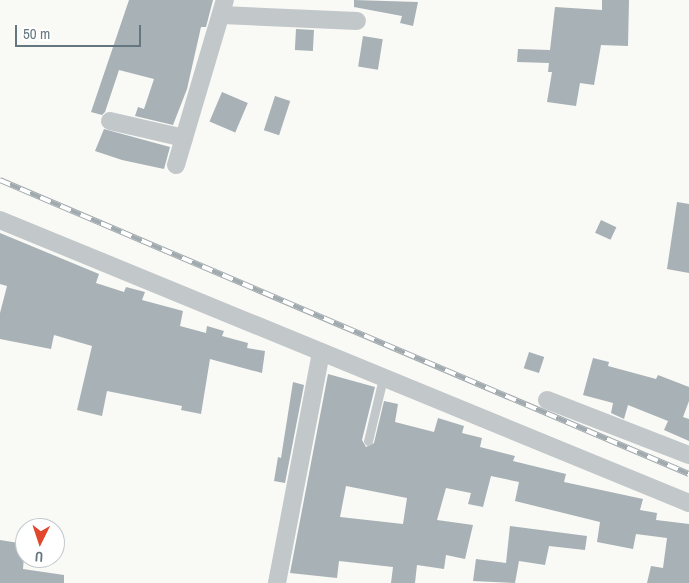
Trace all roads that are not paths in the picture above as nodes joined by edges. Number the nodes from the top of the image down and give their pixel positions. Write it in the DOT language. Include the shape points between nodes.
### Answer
graph roads {
  1 [pos="224,8"];
  2 [pos="357,20"];
  3 [pos="110,121"];
  4 [pos="184,138"];
  5 [pos="176,165"];
  6 [pos="0,220"];
  7 [pos="321,352"];
  8 [pos="383,378"];
  9 [pos="547,400"];
  10 [pos="368,441"];
  11 [pos="689,455"];
  12 [pos="689,503"];
  13 [pos="277,583"];
  1 -- 2 [label="street"];
  1 -- 4 [label="street"];
  3 -- 4 [label="street"];
  4 -- 5 [label="street"];
  6 -- 7 [label="street"];
  7 -- 8 [label="street"];
  7 -- 13 [label="street"];
  8 -- 10 [label="lane"];
  8 -- 12 [label="street"];
  9 -- 11 [label="street"];
}
